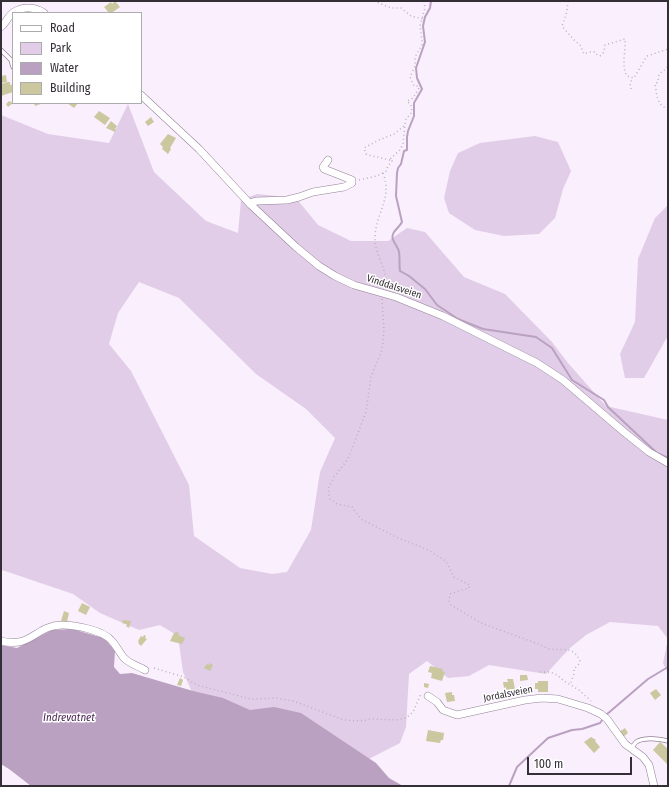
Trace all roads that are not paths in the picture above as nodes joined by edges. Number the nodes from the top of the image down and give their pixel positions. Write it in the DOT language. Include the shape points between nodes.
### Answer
graph roads {
  1 [pos="14,12"];
  2 [pos="42,12"];
  3 [pos="12,14"];
  4 [pos="1,27"];
  5 [pos="1,50"];
  6 [pos="12,64"];
  7 [pos="142,96"];
  8 [pos="328,160"];
  9 [pos="251,205"];
  10 [pos="668,463"];
  11 [pos="1,641"];
  12 [pos="145,670"];
  13 [pos="428,696"];
  14 [pos="668,741"];
  15 [pos="631,748"];
  16 [pos="654,786"];
  1 -- 2 [label="street" via="35,8"];
  3 -- 4 [label="street"];
  5 -- 6 [label="lane"];
  7 -- 9 [label="street, Vinddalsveien" via="199,149"];
  8 -- 9 [label="street" via="324,169 353,182 344,187 316,191 287,200 258,201"];
  9 -- 10 [label="street, Vinddalsveien" via="296,247 335,276 443,316 537,363 563,380 649,452"];
  11 -- 12 [label="street" via="19,643 51,626 87,628 111,639 124,658"];
  13 -- 15 [label="street, Jordalsveien" via="443,710 457,715 525,700 558,698 600,714"];
  14 -- 15 [label="lane" via="643,739 638,740"];
  15 -- 16 [label="street, Jordalsveien" via="649,765"];
}
